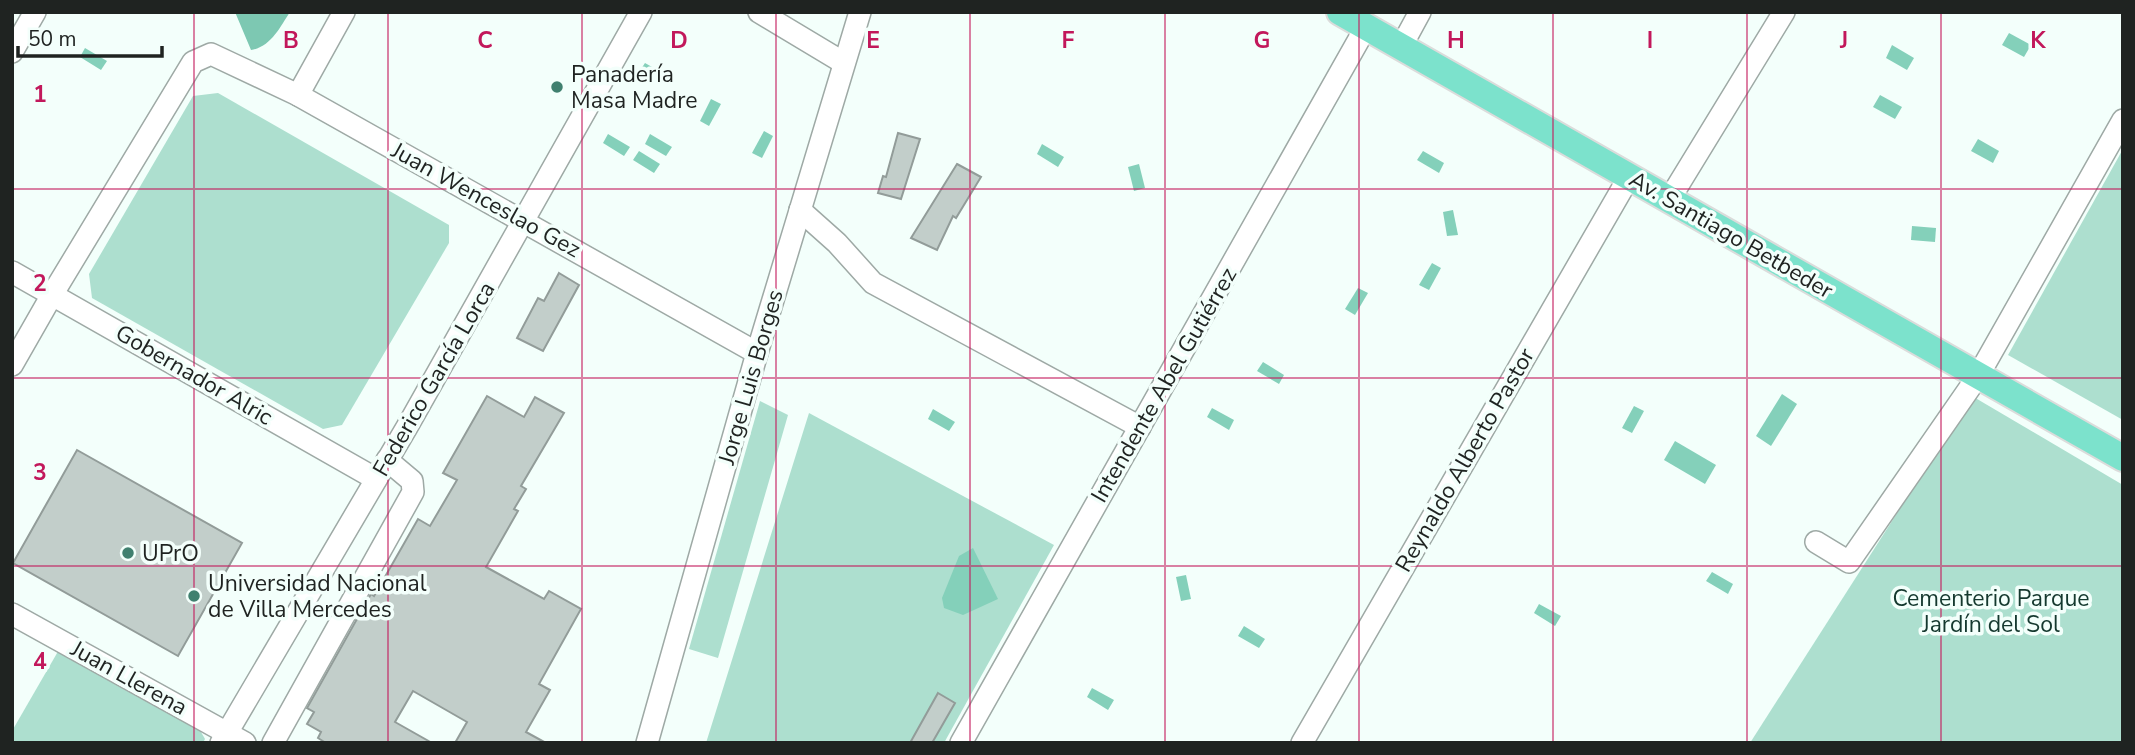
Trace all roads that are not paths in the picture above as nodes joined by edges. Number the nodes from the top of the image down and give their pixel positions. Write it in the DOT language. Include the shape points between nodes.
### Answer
graph roads {
  1 [pos="35,12"];
  2 [pos="344,12"];
  3 [pos="641,12"];
  4 [pos="759,12"];
  5 [pos="860,12"];
  6 [pos="1340,12"];
  7 [pos="1420,12"];
  8 [pos="1784,12"];
  9 [pos="1366,27"];
  10 [pos="1401,47"];
  11 [pos="12,52"];
  12 [pos="844,63"];
  13 [pos="298,95"];
  14 [pos="2123,120"];
  15 [pos="1629,177"];
  16 [pos="1668,200"];
  17 [pos="800,210"];
  18 [pos="524,221"];
  19 [pos="12,272"];
  20 [pos="52,295"];
  21 [pos="757,353"];
  22 [pos="12,365"];
  23 [pos="1978,376"];
  24 [pos="1140,427"];
  25 [pos="2123,458"];
  26 [pos="387,460"];
  27 [pos="376,479"];
  28 [pos="1816,542"];
  29 [pos="12,614"];
  30 [pos="231,739"];
  31 [pos="273,743"];
  32 [pos="647,743"];
  33 [pos="961,743"];
  34 [pos="1302,743"];
  1 -- 11 [label="street"];
  2 -- 13 [label="street"];
  3 -- 18 [label="street, Federico García Lorca"];
  4 -- 12 [label="street"];
  5 -- 12 [label="street, Jorge Luis Borges"];
  6 -- 9 [label="main road, Av. Santiago Betbeder"];
  7 -- 10 [label="street"];
  8 -- 16 [label="street"];
  9 -- 10 [label="main road, Av. Santiago Betbeder"];
  9 -- 24 [label="street, Intendente Abel Gutiérrez"];
  10 -- 15 [label="main road, Av. Santiago Betbeder"];
  12 -- 17 [label="street, Jorge Luis Borges"];
  13 -- 18 [label="street, Juan Wenceslao Gez"];
  13 -- 20 [label="street, Juan Wenceslao Gez" via="211,54 193,62"];
  14 -- 23 [label="street"];
  15 -- 16 [label="main road, Av. Santiago Betbeder"];
  15 -- 34 [label="street, Reynaldo Alberto Pastor"];
  16 -- 23 [label="main road, Av. Santiago Betbeder"];
  17 -- 21 [label="street, Jorge Luis Borges"];
  17 -- 24 [label="street" via="873,283"];
  18 -- 21 [label="street, Juan Wenceslao Gez"];
  18 -- 26 [label="street, Federico García Lorca"];
  19 -- 20 [label="street, Gobernador Alric"];
  20 -- 22 [label="street"];
  20 -- 27 [label="street, Gobernador Alric"];
  21 -- 32 [label="street, Jorge Luis Borges"];
  23 -- 25 [label="main road, Av. Santiago Betbeder"];
  23 -- 28 [label="street" via="1849,562"];
  24 -- 33 [label="street, Intendente Abel Gutiérrez"];
  26 -- 27 [label="street, Federico García Lorca"];
  26 -- 31 [label="street" via="412,481 413,492"];
  27 -- 30 [label="street, Federico García Lorca"];
  29 -- 30 [label="street, Juan Llerena"];
}
